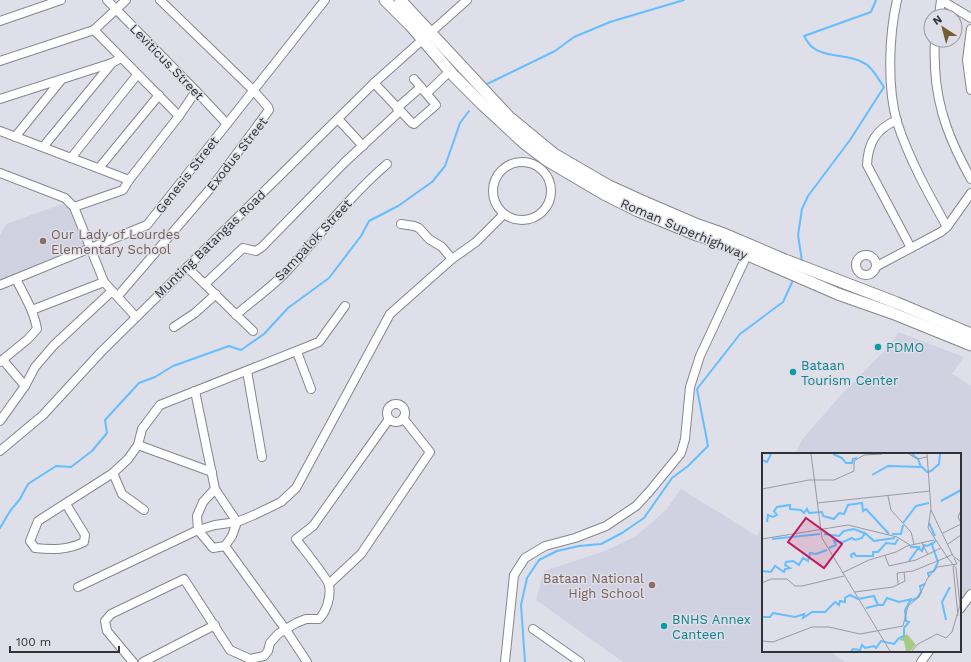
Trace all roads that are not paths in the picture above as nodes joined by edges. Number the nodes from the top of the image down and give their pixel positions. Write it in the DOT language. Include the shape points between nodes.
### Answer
graph roads {
  1 [pos="61,0"];
  2 [pos="107,0"];
  3 [pos="126,0"];
  4 [pos="160,0"];
  5 [pos="324,0"];
  6 [pos="385,0"];
  7 [pos="400,0"];
  8 [pos="467,0"];
  9 [pos="897,0"];
  10 [pos="941,0"];
  11 [pos="116,9"];
  12 [pos="971,18"];
  13 [pos="0,20"];
  14 [pos="971,29"];
  15 [pos="94,30"];
  16 [pos="427,36"];
  17 [pos="934,48"];
  18 [pos="121,58"];
  19 [pos="0,60"];
  20 [pos="112,62"];
  21 [pos="450,71"];
  22 [pos="137,75"];
  23 [pos="62,79"];
  24 [pos="414,79"];
  25 [pos="374,83"];
  26 [pos="253,90"];
  27 [pos="424,90"];
  28 [pos="971,90"];
  29 [pos="196,91"];
  30 [pos="158,95"];
  31 [pos="0,99"];
  32 [pos="399,109"];
  33 [pos="179,116"];
  34 [pos="338,119"];
  35 [pos="897,120"];
  36 [pos="227,124"];
  37 [pos="0,131"];
  38 [pos="16,137"];
  39 [pos="363,146"];
  40 [pos="43,147"];
  41 [pos="71,158"];
  42 [pos="387,164"];
  43 [pos="546,165"];
  44 [pos="99,168"];
  45 [pos="0,173"];
  46 [pos="129,180"];
  47 [pos="971,180"];
  48 [pos="971,193"];
  49 [pos="74,207"];
  50 [pos="504,214"];
  51 [pos="402,224"];
  52 [pos="947,227"];
  53 [pos="911,248"];
  54 [pos="90,249"];
  55 [pos="747,255"];
  56 [pos="452,259"];
  57 [pos="783,264"];
  58 [pos="187,266"];
  59 [pos="877,266"];
  60 [pos="810,275"];
  61 [pos="862,275"];
  62 [pos="16,278"];
  63 [pos="104,282"];
  64 [pos="205,284"];
  65 [pos="0,285"];
  66 [pos="858,287"];
  67 [pos="115,294"];
  68 [pos="216,294"];
  69 [pos="345,306"];
  70 [pos="32,310"];
  71 [pos="236,314"];
  72 [pos="136,317"];
  73 [pos="174,327"];
  74 [pos="253,331"];
  75 [pos="971,334"];
  76 [pos="971,345"];
  77 [pos="297,352"];
  78 [pos="1,361"];
  79 [pos="247,371"];
  80 [pos="25,386"];
  81 [pos="311,389"];
  82 [pos="195,391"];
  83 [pos="404,418"];
  84 [pos="388,419"];
  85 [pos="0,420"];
  86 [pos="138,445"];
  87 [pos="0,450"];
  88 [pos="262,457"];
  89 [pos="212,472"];
  90 [pos="113,473"];
  91 [pos="215,489"];
  92 [pos="66,504"];
  93 [pos="144,510"];
  94 [pos="237,522"];
  95 [pos="198,530"];
  96 [pos="225,546"];
  97 [pos="329,584"];
  98 [pos="78,587"];
  99 [pos="971,594"];
  100 [pos="961,608"];
  101 [pos="215,625"];
  102 [pos="532,629"];
  103 [pos="286,630"];
  104 [pos="928,652"];
  105 [pos="133,662"];
  106 [pos="143,662"];
  107 [pos="307,662"];
  108 [pos="505,662"];
  109 [pos="580,662"];
  110 [pos="921,662"];
  1 -- 13 [label="street"];
  2 -- 11 [label="street, Leviticus Street"];
  3 -- 11 [label="street"];
  4 -- 26 [label="street, Exodus Street"];
  5 -- 26 [label="street, Genesis Street"];
  6 -- 16 [label="main road, Roman Superhighway"];
  7 -- 16 [label="main road, Roman Superhighway"];
  8 -- 16 [label="street, Munting Batangas Road"];
  9 -- 35 [label="street" via="891,44 891,85"];
  10 -- 12 [label="street"];
  11 -- 15 [label="street"];
  11 -- 29 [label="street, Leviticus Street"];
  14 -- 28 [label="street" via="967,60"];
  15 -- 18 [label="street"];
  15 -- 19 [label="street"];
  16 -- 21 [label="main road, Roman Superhighway"];
  16 -- 25 [label="street, Munting Batangas Road"];
  16 -- 57 [label="main road, Roman Superhighway" via="509,117 554,154 609,186 724,234"];
  17 -- 47 [label="street" via="940,110 951,142"];
  18 -- 20 [label="street"];
  18 -- 22 [label="street"];
  20 -- 23 [label="street"];
  20 -- 40 [label="street"];
  21 -- 27 [label="street"];
  21 -- 43 [label="main road, Roman Superhighway"];
  22 -- 30 [label="street"];
  22 -- 41 [label="street"];
  23 -- 31 [label="street"];
  23 -- 38 [label="street"];
  24 -- 27 [label="street"];
  25 -- 32 [label="street"];
  25 -- 34 [label="street, Munting Batangas Road"];
  26 -- 36 [label="street, Genesis Street"];
  26 -- 67 [label="street, Exodus Street" via="268,107 268,114 215,183"];
  27 -- 32 [label="street"];
  27 -- 32 [label="street" via="436,105 418,122 412,123"];
  29 -- 33 [label="street"];
  29 -- 36 [label="street, Leviticus Street"];
  30 -- 33 [label="street"];
  30 -- 44 [label="street"];
  32 -- 39 [label="street"];
  33 -- 46 [label="street"];
  34 -- 39 [label="street"];
  34 -- 58 [label="street, Munting Batangas Road"];
  35 -- 52 [label="street" via="919,178"];
  35 -- 53 [label="street" via="880,130 873,140 868,151 867,165"];
  36 -- 54 [label="street, Genesis Street" via="147,225"];
  37 -- 38 [label="street"];
  38 -- 40 [label="street"];
  39 -- 64 [label="street" via="262,247 256,251 242,248"];
  40 -- 41 [label="street"];
  41 -- 44 [label="street"];
  42 -- 71 [label="street, Sampalok Street" via="352,198 286,272"];
  43 -- 50 [label="street" via="551,182 551,197 545,210 532,218 518,220"];
  43 -- 50 [label="street" via="520,161 508,165 498,174 493,186 495,201"];
  43 -- 55 [label="main road, Roman Superhighway" via="638,211"];
  44 -- 46 [label="street"];
  45 -- 49 [label="street" via="65,198"];
  46 -- 49 [label="street" via="123,190"];
  48 -- 52 [label="street"];
  49 -- 54 [label="street"];
  50 -- 56 [label="street" via="476,242"];
  51 -- 56 [label="street" via="418,228 442,247"];
  52 -- 53 [label="street"];
  53 -- 59 [label="street"];
  54 -- 62 [label="street, Genesis Street"];
  54 -- 63 [label="street"];
  55 -- 57 [label="main road, Roman Superhighway"];
  55 -- 108 [label="street" via="700,356 690,387 685,439 681,453 636,506 606,526 545,546 525,558 514,575"];
  56 -- 94 [label="street" via="390,314 296,488 281,502"];
  57 -- 60 [label="main road, Roman Superhighway"];
  58 -- 64 [label="street"];
  58 -- 72 [label="street, Munting Batangas Road"];
  59 -- 61 [label="street" via="868,276"];
  59 -- 61 [label="street" via="872,256 861,256 855,265"];
  60 -- 66 [label="main road, Roman Superhighway"];
  60 -- 76 [label="main road, Roman Superhighway" via="838,294"];
  61 -- 66 [label="street"];
  62 -- 65 [label="street, Genesis Street"];
  62 -- 70 [label="street"];
  63 -- 67 [label="street"];
  63 -- 70 [label="street"];
  64 -- 68 [label="street"];
  66 -- 75 [label="main road, Roman Superhighway"];
  67 -- 72 [label="street"];
  67 -- 80 [label="street, Exodus Street" via="54,345 35,367"];
  68 -- 71 [label="street"];
  68 -- 73 [label="street"];
  69 -- 77 [label="street" via="319,342"];
  70 -- 78 [label="street" via="38,329"];
  71 -- 74 [label="street"];
  72 -- 87 [label="street, Munting Batangas Road" via="100,352 43,415"];
  77 -- 79 [label="street"];
  77 -- 81 [label="street"];
  78 -- 80 [label="street"];
  79 -- 82 [label="street"];
  79 -- 88 [label="street"];
  80 -- 85 [label="street, Exodus Street"];
  82 -- 86 [label="street" via="160,405 142,429"];
  82 -- 89 [label="street"];
  83 -- 84 [label="street" via="399,422"];
  83 -- 84 [label="street" via="403,408 395,404 387,410"];
  83 -- 97 [label="street" via="430,452 361,554"];
  84 -- 97 [label="street" via="313,526 296,539"];
  86 -- 89 [label="street"];
  86 -- 90 [label="street"];
  89 -- 91 [label="street"];
  90 -- 92 [label="street"];
  90 -- 93 [label="street" via="122,494"];
  91 -- 94 [label="street"];
  91 -- 95 [label="street" via="203,502 197,516"];
  92 -- 92 [label="street" via="38,521 30,541 35,548 51,550 84,542 85,536"];
  94 -- 95 [label="street"];
  94 -- 96 [label="street"];
  95 -- 96 [label="street" via="213,548"];
  95 -- 98 [label="street"];
  96 -- 103 [label="street"];
  97 -- 103 [label="street" via="328,605 319,620 306,619"];
  99 -- 100 [label="street"];
  101 -- 103 [label="street" via="230,650 250,659 264,656 270,643"];
  101 -- 105 [label="street" via="184,579 111,614 106,621 106,631"];
  101 -- 106 [label="street"];
  102 -- 109 [label="street"];
  103 -- 107 [label="street"];
  104 -- 110 [label="street"];
}
